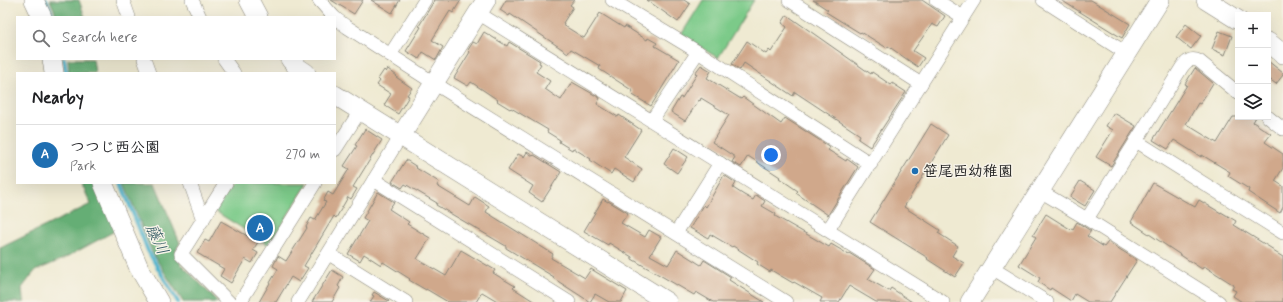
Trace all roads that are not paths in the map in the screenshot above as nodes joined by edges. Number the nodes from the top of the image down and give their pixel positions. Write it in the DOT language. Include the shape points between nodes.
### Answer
graph roads {
  1 [pos="34,0"];
  2 [pos="123,0"];
  3 [pos="192,0"];
  4 [pos="249,0"];
  5 [pos="319,0"];
  6 [pos="425,0"];
  7 [pos="612,0"];
  8 [pos="789,0"];
  9 [pos="936,0"];
  10 [pos="974,0"];
  11 [pos="1043,0"];
  12 [pos="1160,0"];
  13 [pos="1206,0"];
  14 [pos="482,6"];
  15 [pos="42,16"];
  16 [pos="129,16"];
  17 [pos="200,16"];
  18 [pos="257,16"];
  19 [pos="334,16"];
  20 [pos="963,17"];
  21 [pos="336,18"];
  22 [pos="1235,18"];
  23 [pos="1271,44"];
  24 [pos="698,52"];
  25 [pos="1126,53"];
  26 [pos="1283,54"];
  27 [pos="390,56"];
  28 [pos="52,60"];
  29 [pos="144,60"];
  30 [pos="225,60"];
  31 [pos="54,72"];
  32 [pos="149,72"];
  33 [pos="233,72"];
  34 [pos="434,83"];
  35 [pos="921,84"];
  36 [pos="1235,91"];
  37 [pos="336,96"];
  38 [pos="360,110"];
  39 [pos="1271,119"];
  40 [pos="652,120"];
  41 [pos="1283,129"];
  42 [pos="401,136"];
  43 [pos="1136,141"];
  44 [pos="336,148"];
  45 [pos="720,163"];
  46 [pos="871,164"];
  47 [pos="374,180"];
  48 [pos="103,184"];
  49 [pos="190,184"];
  50 [pos="225,184"];
  51 [pos="314,184"];
  52 [pos="1040,191"];
  53 [pos="1087,219"];
  54 [pos="203,220"];
  55 [pos="828,230"];
  56 [pos="676,233"];
  57 [pos="1283,233"];
  58 [pos="328,254"];
  59 [pos="992,268"];
  60 [pos="159,302"];
  61 [pos="229,302"];
  62 [pos="240,302"];
  63 [pos="298,302"];
  64 [pos="406,302"];
  65 [pos="569,302"];
  66 [pos="667,302"];
  67 [pos="786,302"];
  68 [pos="943,302"];
  69 [pos="970,302"];
  70 [pos="1047,302"];
  71 [pos="1219,302"];
  1 -- 15 [label="street"];
  2 -- 16 [label="street"];
  3 -- 17 [label="street"];
  4 -- 18 [label="street"];
  5 -- 19 [label="street"];
  6 -- 27 [label="street"];
  7 -- 24 [label="street"];
  8 -- 35 [label="street"];
  9 -- 20 [label="street"];
  10 -- 20 [label="street"];
  11 -- 25 [label="street"];
  12 -- 25 [label="street"];
  13 -- 22 [label="street"];
  14 -- 34 [label="street"];
  14 -- 40 [label="street"];
  20 -- 35 [label="street"];
  21 -- 27 [label="street"];
  23 -- 26 [label="street"];
  24 -- 40 [label="street"];
  24 -- 46 [label="street"];
  25 -- 52 [label="street"];
  27 -- 34 [label="street"];
  28 -- 31 [label="street"];
  29 -- 32 [label="street"];
  30 -- 33 [label="street"];
  34 -- 42 [label="street"];
  34 -- 56 [label="street"];
  35 -- 46 [label="street"];
  36 -- 43 [label="street" via="1199,61 1190,59 1182,67"];
  37 -- 38 [label="street"];
  38 -- 42 [label="street"];
  38 -- 44 [label="street"];
  39 -- 41 [label="street"];
  40 -- 45 [label="street"];
  42 -- 47 [label="street"];
  42 -- 66 [label="street"];
  43 -- 53 [label="street"];
  43 -- 57 [label="street"];
  45 -- 55 [label="street"];
  45 -- 56 [label="street"];
  46 -- 55 [label="street"];
  47 -- 58 [label="street"];
  47 -- 65 [label="street"];
  48 -- 60 [label="street" via="139,268"];
  49 -- 54 [label="street"];
  50 -- 54 [label="street"];
  51 -- 62 [label="street"];
  52 -- 53 [label="street"];
  52 -- 59 [label="street"];
  53 -- 71 [label="street"];
  54 -- 61 [label="street" via="181,254"];
  55 -- 68 [label="street"];
  56 -- 67 [label="street"];
  58 -- 63 [label="street"];
  58 -- 64 [label="street"];
  59 -- 69 [label="street"];
  59 -- 70 [label="street"];
}
